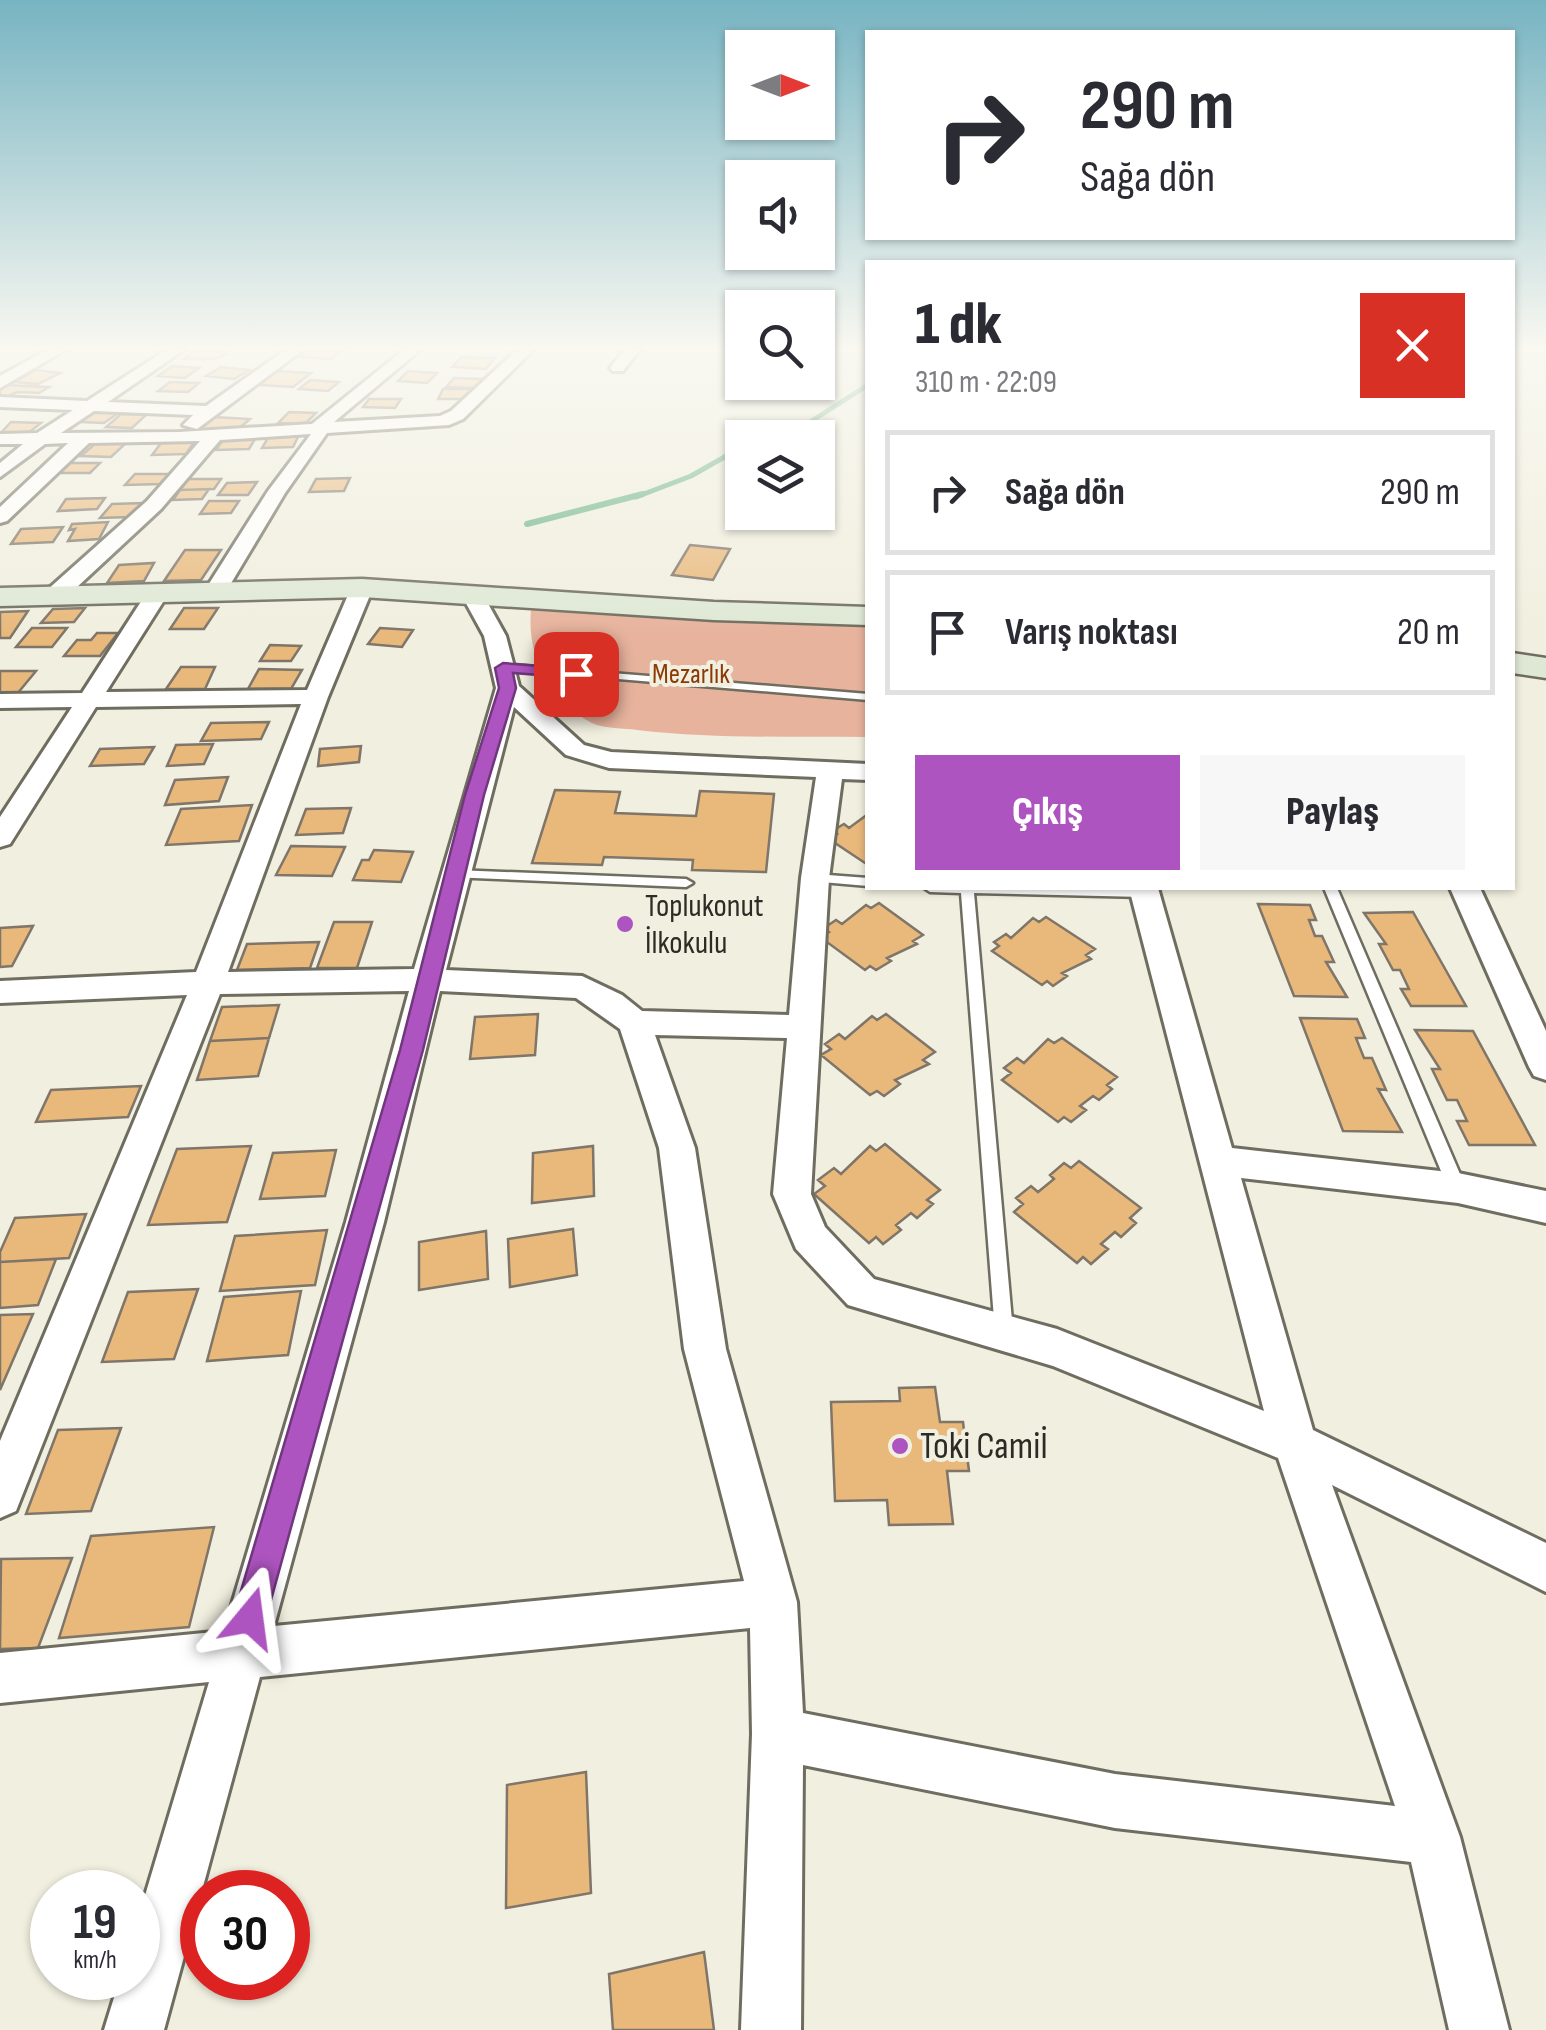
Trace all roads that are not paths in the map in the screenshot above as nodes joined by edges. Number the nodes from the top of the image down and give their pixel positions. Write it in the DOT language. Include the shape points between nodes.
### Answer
graph roads {
  1 [pos="34,444"];
  2 [pos="78,444"];
  3 [pos="207,444"];
  4 [pos="313,444"];
  5 [pos="0,472"];
  6 [pos="0,517"];
  7 [pos="362,588"];
  8 [pos="216,590"];
  9 [pos="158,591"];
  10 [pos="54,596"];
  11 [pos="473,596"];
  12 [pos="0,597"];
  13 [pos="865,616"];
  14 [pos="1515,663"];
  15 [pos="1546,668"];
  16 [pos="505,678"];
  17 [pos="316,697"];
  18 [pos="865,698"];
  19 [pos="90,700"];
  20 [pos="0,701"];
  21 [pos="849,771"];
  22 [pos="4,827"];
  23 [pos="455,874"];
  24 [pos="814,878"];
  25 [pos="865,882"];
  26 [pos="686,883"];
  27 [pos="967,890"];
  28 [pos="1143,890"];
  29 [pos="1331,890"];
  30 [pos="1466,890"];
  31 [pos="428,980"];
  32 [pos="208,983"];
  33 [pos="0,992"];
  34 [pos="634,1023"];
  35 [pos="805,1026"];
  36 [pos="1546,1067"];
  37 [pos="1218,1161"];
  38 [pos="1458,1188"];
  39 [pos="1546,1207"];
  40 [pos="1004,1333"];
  41 [pos="1295,1444"];
  42 [pos="0,1495"];
  43 [pos="1546,1568"];
  44 [pos="773,1602"];
  45 [pos="238,1656"];
  46 [pos="0,1678"];
  47 [pos="778,1734"];
  48 [pos="1432,1837"];
  49 [pos="134,2030"];
  50 [pos="771,2030"];
  51 [pos="1480,2030"];
  1 -- 5 [label="street"];
  2 -- 6 [label="street"];
  3 -- 10 [label="street" via="154,506"];
  4 -- 8 [label="street"];
  7 -- 8 [label="street"];
  7 -- 11 [label="street"];
  7 -- 17 [label="street"];
  8 -- 9 [label="street"];
  9 -- 10 [label="street"];
  9 -- 19 [label="street"];
  10 -- 12 [label="street"];
  11 -- 13 [label="street"];
  11 -- 16 [label="street" via="494,636"];
  14 -- 15 [label="street"];
  16 -- 18 [label="lane"];
  16 -- 21 [label="street" via="548,729 575,750 609,760"];
  16 -- 23 [label="street"];
  17 -- 19 [label="street"];
  17 -- 32 [label="street"];
  19 -- 20 [label="street"];
  19 -- 22 [label="street"];
  21 -- 24 [label="street"];
  23 -- 26 [label="lane"];
  23 -- 31 [label="street"];
  24 -- 25 [label="lane"];
  24 -- 35 [label="street"];
  27 -- 40 [label="lane"];
  28 -- 37 [label="street"];
  29 -- 38 [label="lane"];
  30 -- 36 [label="street"];
  31 -- 32 [label="street"];
  31 -- 34 [label="street" via="582,988"];
  31 -- 45 [label="street"];
  32 -- 33 [label="street"];
  32 -- 42 [label="street"];
  34 -- 35 [label="street"];
  34 -- 44 [label="street" via="677,1148 705,1349"];
  35 -- 40 [label="street" via="792,1194 810,1237 862,1293"];
  37 -- 38 [label="street"];
  37 -- 41 [label="street"];
  38 -- 39 [label="street"];
  40 -- 41 [label="street"];
  41 -- 43 [label="street"];
  41 -- 48 [label="street"];
  44 -- 45 [label="street"];
  44 -- 47 [label="street"];
  45 -- 46 [label="street"];
  45 -- 49 [label="street"];
  47 -- 48 [label="street" via="1115,1801"];
  47 -- 50 [label="street"];
  48 -- 51 [label="street"];
}
